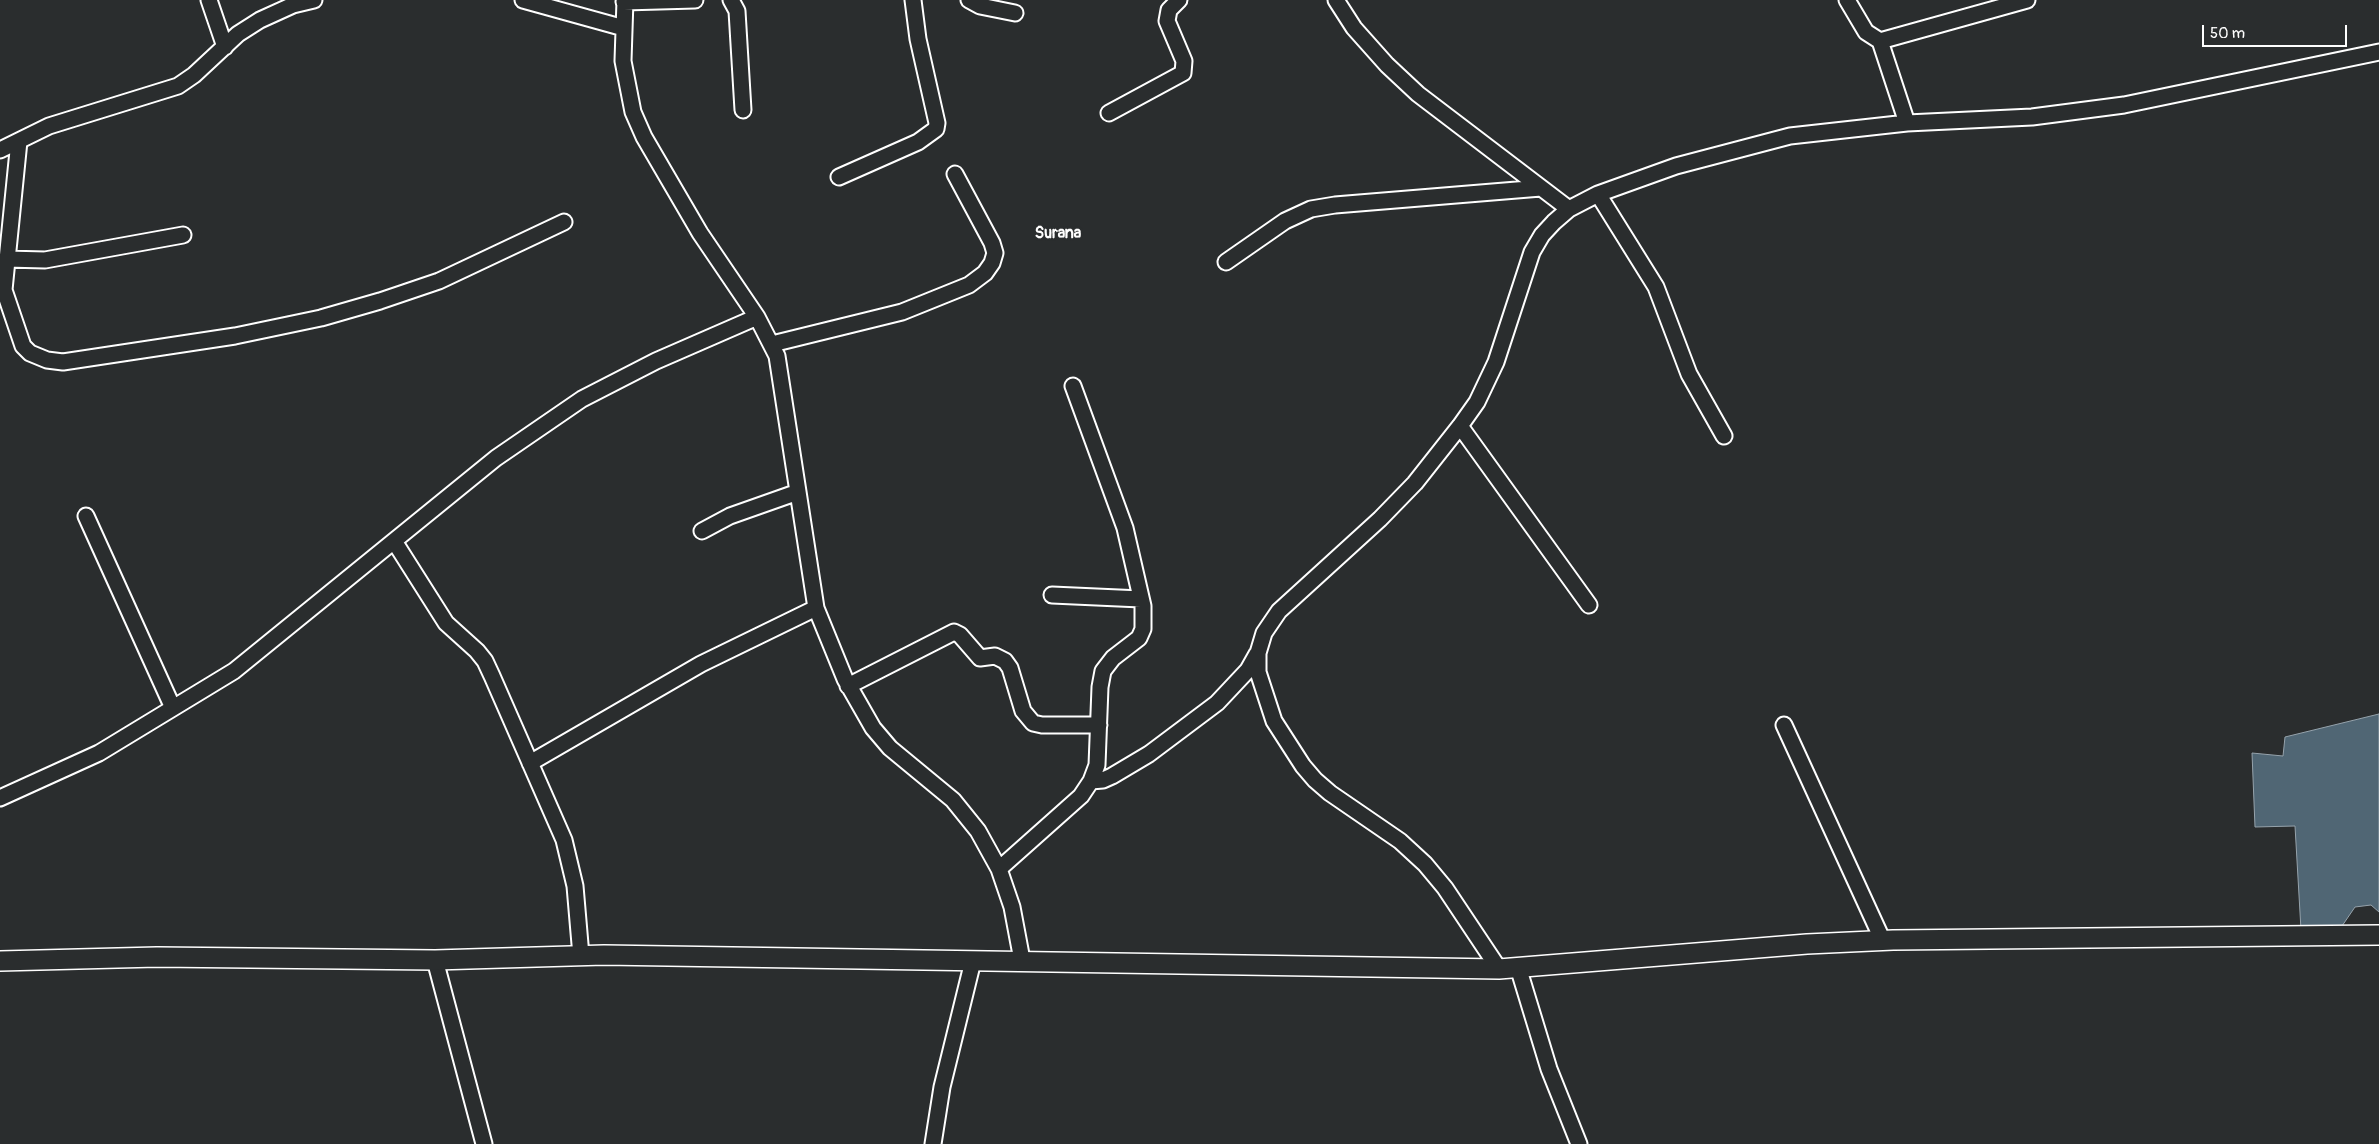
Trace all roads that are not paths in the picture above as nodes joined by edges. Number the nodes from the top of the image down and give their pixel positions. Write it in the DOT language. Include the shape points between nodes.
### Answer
graph roads {
  1 [pos="209,0"];
  2 [pos="314,0"];
  3 [pos="523,0"];
  4 [pos="695,0"];
  5 [pos="731,0"];
  6 [pos="913,0"];
  7 [pos="969,0"];
  8 [pos="1179,0"];
  9 [pos="1336,0"];
  10 [pos="1847,0"];
  11 [pos="2026,0"];
  12 [pos="624,1"];
  13 [pos="1016,13"];
  14 [pos="624,28"];
  15 [pos="1880,41"];
  16 [pos="224,47"];
  17 [pos="2379,52"];
  18 [pos="742,110"];
  19 [pos="1109,112"];
  20 [pos="1907,122"];
  21 [pos="19,142"];
  22 [pos="0,150"];
  23 [pos="955,174"];
  24 [pos="839,178"];
  25 [pos="1541,188"];
  26 [pos="1598,194"];
  27 [pos="1568,209"];
  28 [pos="564,222"];
  29 [pos="183,235"];
  30 [pos="6,259"];
  31 [pos="1226,262"];
  32 [pos="757,316"];
  33 [pos="772,344"];
  34 [pos="1073,386"];
  35 [pos="1460,426"];
  36 [pos="1724,436"];
  37 [pos="798,492"];
  38 [pos="86,516"];
  39 [pos="702,531"];
  40 [pos="394,541"];
  41 [pos="1052,595"];
  42 [pos="1141,599"];
  43 [pos="1589,605"];
  44 [pos="816,608"];
  45 [pos="1258,654"];
  46 [pos="848,686"];
  47 [pos="174,708"];
  48 [pos="1784,724"];
  49 [pos="1099,725"];
  50 [pos="530,763"];
  51 [pos="1091,781"];
  52 [pos="0,798"];
  53 [pos="999,869"];
  54 [pos="2379,935"];
  55 [pos="1883,941"];
  56 [pos="581,956"];
  57 [pos="434,960"];
  58 [pos="1022,960"];
  59 [pos="0,961"];
  60 [pos="973,961"];
  61 [pos="1518,967"];
  62 [pos="1499,968"];
  63 [pos="484,1144"];
  64 [pos="933,1144"];
  65 [pos="1579,1144"];
  1 -- 16 [label="street"];
  2 -- 16 [label="street" via="293,5 260,20"];
  3 -- 14 [label="street"];
  4 -- 12 [label="street"];
  5 -- 18 [label="street" via="737,11"];
  6 -- 24 [label="street" via="936,129 918,142"];
  7 -- 13 [label="street" via="980,6"];
  8 -- 19 [label="street" via="1169,10 1167,21 1184,60 1183,73"];
  9 -- 25 [label="street" via="1354,28 1418,94"];
  10 -- 15 [label="street" via="1866,32"];
  11 -- 15 [label="street"];
  12 -- 14 [label="street"];
  14 -- 32 [label="street" via="623,61 627,88 644,136 700,233"];
  15 -- 20 [label="street"];
  16 -- 21 [label="street" via="194,76 178,86 49,126"];
  17 -- 20 [label="street" via="2124,105 2032,117"];
  20 -- 26 [label="street" via="1781,138 1676,166"];
  21 -- 22 [label="street"];
  21 -- 30 [label="street"];
  23 -- 33 [label="street" via="992,243 995,253 985,273 969,285 902,312"];
  25 -- 27 [label="street"];
  25 -- 31 [label="street" via="1311,209 1285,221"];
  26 -- 27 [label="street"];
  26 -- 36 [label="street" via="1656,286 1689,374"];
  27 -- 35 [label="street" via="1542,235 1532,252 1496,362 1477,402"];
  28 -- 30 [label="street" via="439,281 380,302 236,336 63,362 37,357 24,346 4,290"];
  29 -- 30 [label="street" via="44,260"];
  32 -- 33 [label="street"];
  32 -- 40 [label="street" via="656,361 582,399 496,458"];
  33 -- 37 [label="street" via="777,356"];
  34 -- 42 [label="street" via="1125,528"];
  35 -- 43 [label="street"];
  35 -- 45 [label="street" via="1415,483 1380,519 1279,611 1264,633"];
  37 -- 39 [label="street" via="730,516"];
  37 -- 44 [label="street"];
  38 -- 47 [label="street"];
  40 -- 47 [label="street" via="234,671"];
  40 -- 50 [label="street" via="446,623 485,661"];
  41 -- 42 [label="street"];
  42 -- 49 [label="street" via="1143,629 1139,638 1112,658 1103,671"];
  44 -- 46 [label="street"];
  44 -- 50 [label="street" via="701,664"];
  45 -- 51 [label="street" via="1248,670 1217,703 1149,754 1112,776"];
  45 -- 62 [label="street" via="1258,672 1274,721 1303,766 1315,780 1400,841 1425,864"];
  46 -- 49 [label="street" via="957,632 980,658 995,656 1005,661 1023,711 1033,722 1042,725"];
  46 -- 53 [label="street" via="872,728 890,748 940,787 959,807"];
  47 -- 52 [label="street" via="99,753"];
  48 -- 55 [label="street"];
  49 -- 51 [label="street" via="1097,765"];
  50 -- 56 [label="street" via="564,840 572,868"];
  51 -- 53 [label="street" via="1076,801"];
  53 -- 58 [label="street" via="1012,907"];
  54 -- 55 [label="street"];
  55 -- 61 [label="street"];
  56 -- 57 [label="street"];
  56 -- 60 [label="street"];
  57 -- 59 [label="street" via="157,957"];
  57 -- 63 [label="street"];
  58 -- 60 [label="street"];
  58 -- 62 [label="street"];
  60 -- 64 [label="street" via="942,1087"];
  61 -- 62 [label="street"];
  61 -- 65 [label="street" via="1549,1069"];
}
